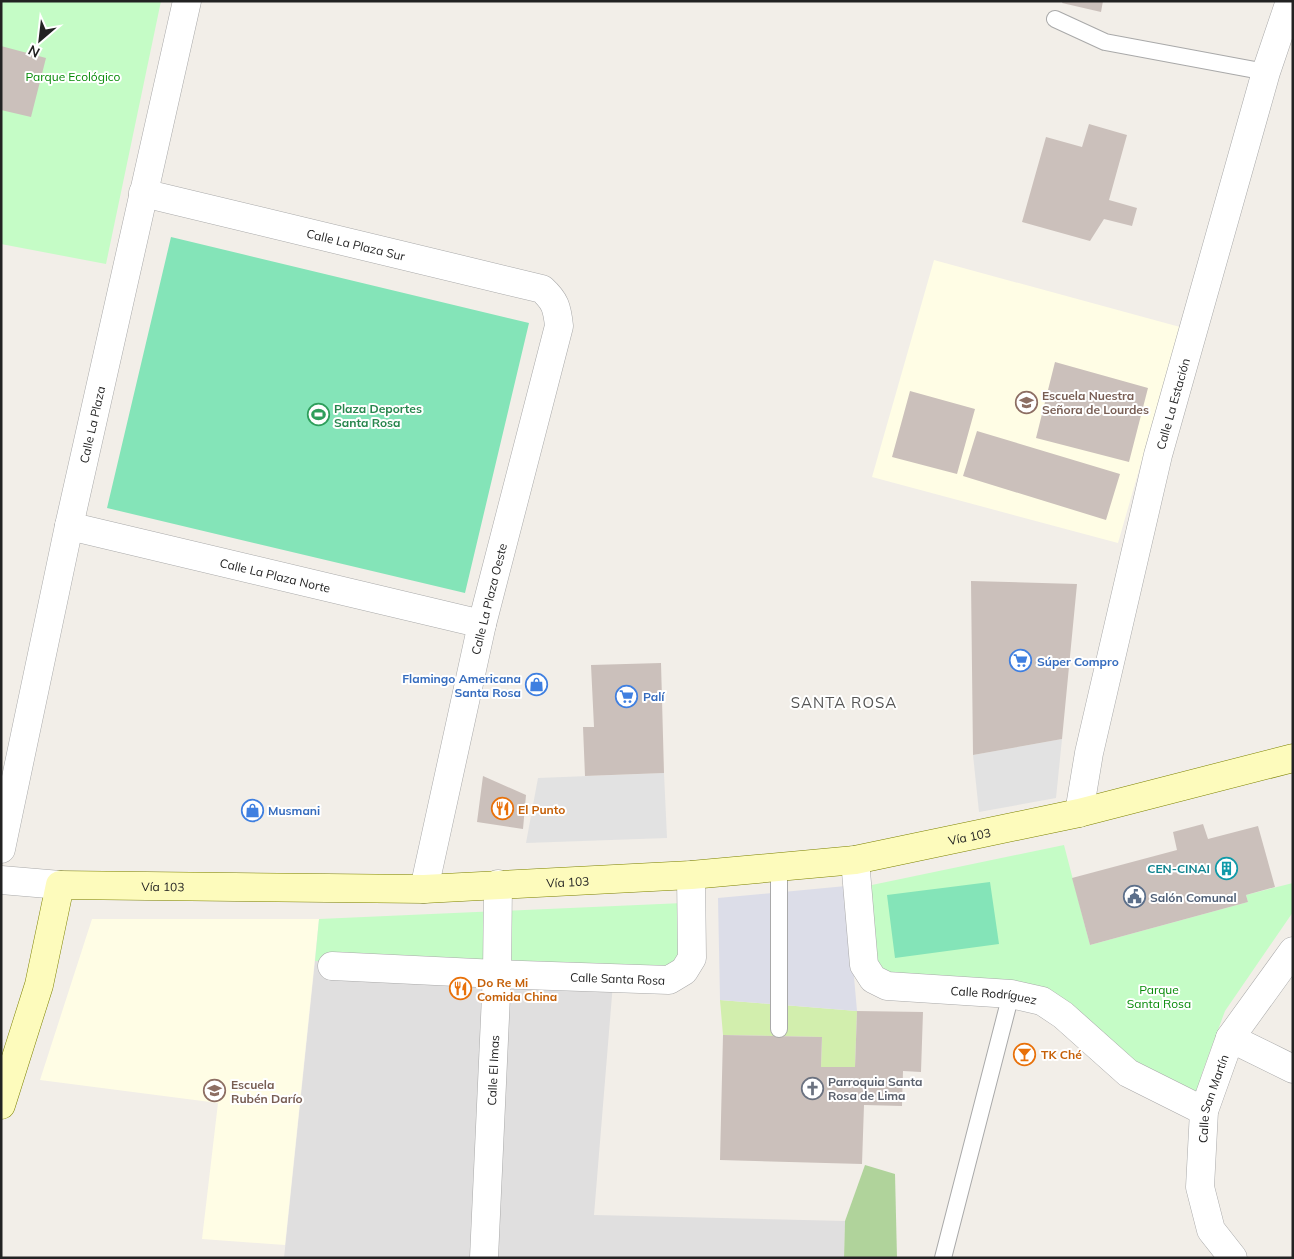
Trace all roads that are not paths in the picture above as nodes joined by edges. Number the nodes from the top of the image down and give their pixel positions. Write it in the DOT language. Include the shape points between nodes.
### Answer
graph roads {
  1 [pos="187,1"];
  2 [pos="1290,1"];
  3 [pos="1055,19"];
  4 [pos="1266,72"];
  5 [pos="143,193"];
  6 [pos="557,310"];
  7 [pos="69,526"];
  8 [pos="482,624"];
  9 [pos="1293,758"];
  10 [pos="1079,813"];
  11 [pos="1,849"];
  12 [pos="855,860"];
  13 [pos="779,866"];
  14 [pos="691,875"];
  15 [pos="1,880"];
  16 [pos="498,884"];
  17 [pos="60,885"];
  18 [pos="424,889"];
  19 [pos="1293,951"];
  20 [pos="332,966"];
  21 [pos="497,974"];
  22 [pos="1011,994"];
  23 [pos="779,1029"];
  24 [pos="1230,1038"];
  25 [pos="1293,1069"];
  26 [pos="1,1105"];
  27 [pos="1204,1111"];
  28 [pos="484,1258"];
  29 [pos="943,1258"];
  30 [pos="1233,1258"];
  1 -- 5 [label="street, Calle La Plaza"];
  2 -- 4 [label="street, Calle La Estación"];
  3 -- 4 [label="lane" via="1105,42"];
  4 -- 10 [label="street, Calle La Estación" via="1158,455"];
  5 -- 6 [label="street, Calle La Plaza Sur" via="542,288 553,299"];
  5 -- 7 [label="street, Calle La Plaza"];
  6 -- 8 [label="street, Calle La Plaza Oeste" via="558,326"];
  7 -- 8 [label="street, Calle La Plaza Norte"];
  7 -- 11 [label="street, Calle La Plaza"];
  8 -- 18 [label="street, Calle La Plaza Oeste"];
  9 -- 10 [label="main road, Vía 103"];
  10 -- 12 [label="main road, Vía 103"];
  12 -- 13 [label="main road, Vía 103"];
  12 -- 22 [label="street, Calle Rodríguez" via="864,966 872,979 887,986"];
  13 -- 14 [label="main road, Vía 103"];
  13 -- 23 [label="lane"];
  14 -- 16 [label="main road, Vía 103"];
  14 -- 21 [label="street, Calle Santa Rosa" via="692,958 684,971 669,980"];
  15 -- 17 [label="street"];
  16 -- 18 [label="main road, Vía 103"];
  16 -- 21 [label="street, Calle El Imas"];
  17 -- 18 [label="main road, Vía 103"];
  17 -- 26 [label="main road" via="39,985"];
  19 -- 24 [label="street, Calle San Martín"];
  20 -- 21 [label="street, Calle Santa Rosa"];
  21 -- 28 [label="street, Calle El Imas"];
  22 -- 27 [label="street, Calle Rodríguez" via="1042,1001 1063,1015 1128,1072"];
  22 -- 29 [label="lane"];
  24 -- 25 [label="street"];
  24 -- 27 [label="street, Calle San Martín"];
  27 -- 30 [label="street, Calle San Martín" via="1200,1187 1211,1230"];
}
